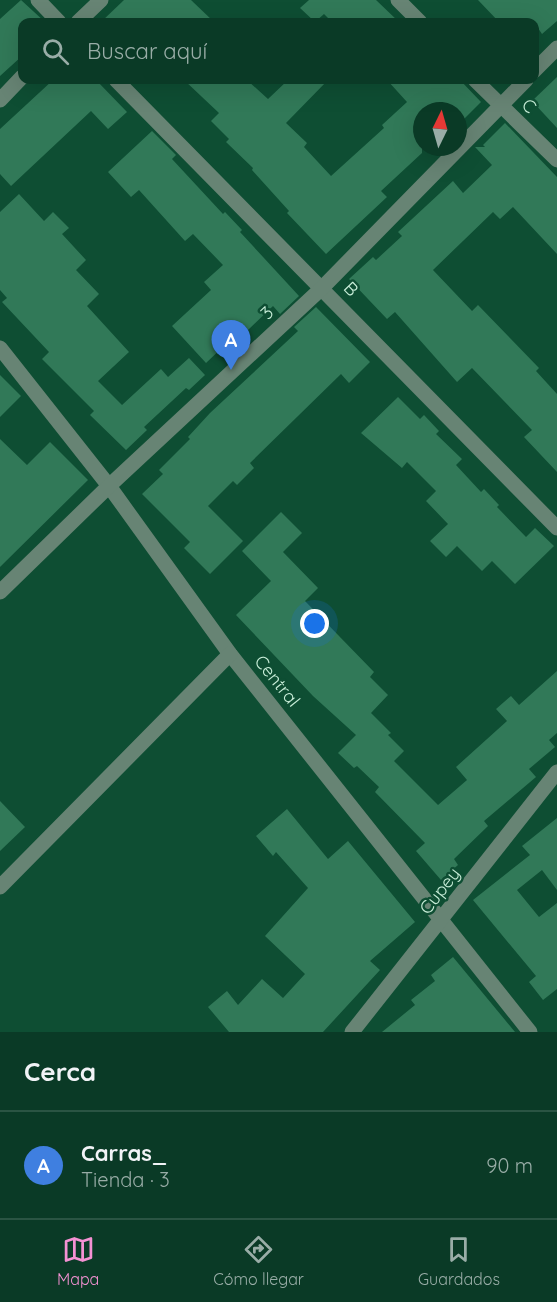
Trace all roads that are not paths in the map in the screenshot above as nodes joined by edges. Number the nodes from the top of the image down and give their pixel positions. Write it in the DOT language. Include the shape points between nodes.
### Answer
graph roads {
  1 [pos="38,0"];
  2 [pos="101,0"];
  3 [pos="398,0"];
  4 [pos="55,18"];
  5 [pos="82,18"];
  6 [pos="416,18"];
  7 [pos="557,48"];
  8 [pos="539,66"];
  9 [pos="18,81"];
  10 [pos="120,84"];
  11 [pos="479,84"];
  12 [pos="522,84"];
  13 [pos="0,99"];
  14 [pos="501,106"];
  15 [pos="557,160"];
  16 [pos="322,288"];
  17 [pos="0,348"];
  18 [pos="109,486"];
  19 [pos="557,528"];
  20 [pos="0,592"];
  21 [pos="230,654"];
  22 [pos="557,772"];
  23 [pos="0,887"];
  24 [pos="442,921"];
  25 [pos="352,1032"];
  26 [pos="531,1032"];
  1 -- 4 [label="street"];
  2 -- 5 [label="street"];
  3 -- 6 [label="street"];
  7 -- 8 [label="street"];
  9 -- 13 [label="street"];
  10 -- 16 [label="street, B"];
  11 -- 14 [label="street, C"];
  12 -- 14 [label="street, 3"];
  14 -- 15 [label="street, C"];
  14 -- 16 [label="street, 3"];
  16 -- 18 [label="street, 3"];
  16 -- 19 [label="street, B"];
  17 -- 18 [label="street, Central"];
  18 -- 20 [label="street, 3"];
  18 -- 21 [label="street, Central"];
  21 -- 23 [label="street"];
  21 -- 24 [label="street, Central"];
  22 -- 24 [label="street, Cupey"];
  24 -- 25 [label="street, Cupey"];
  24 -- 26 [label="street, Central"];
}
